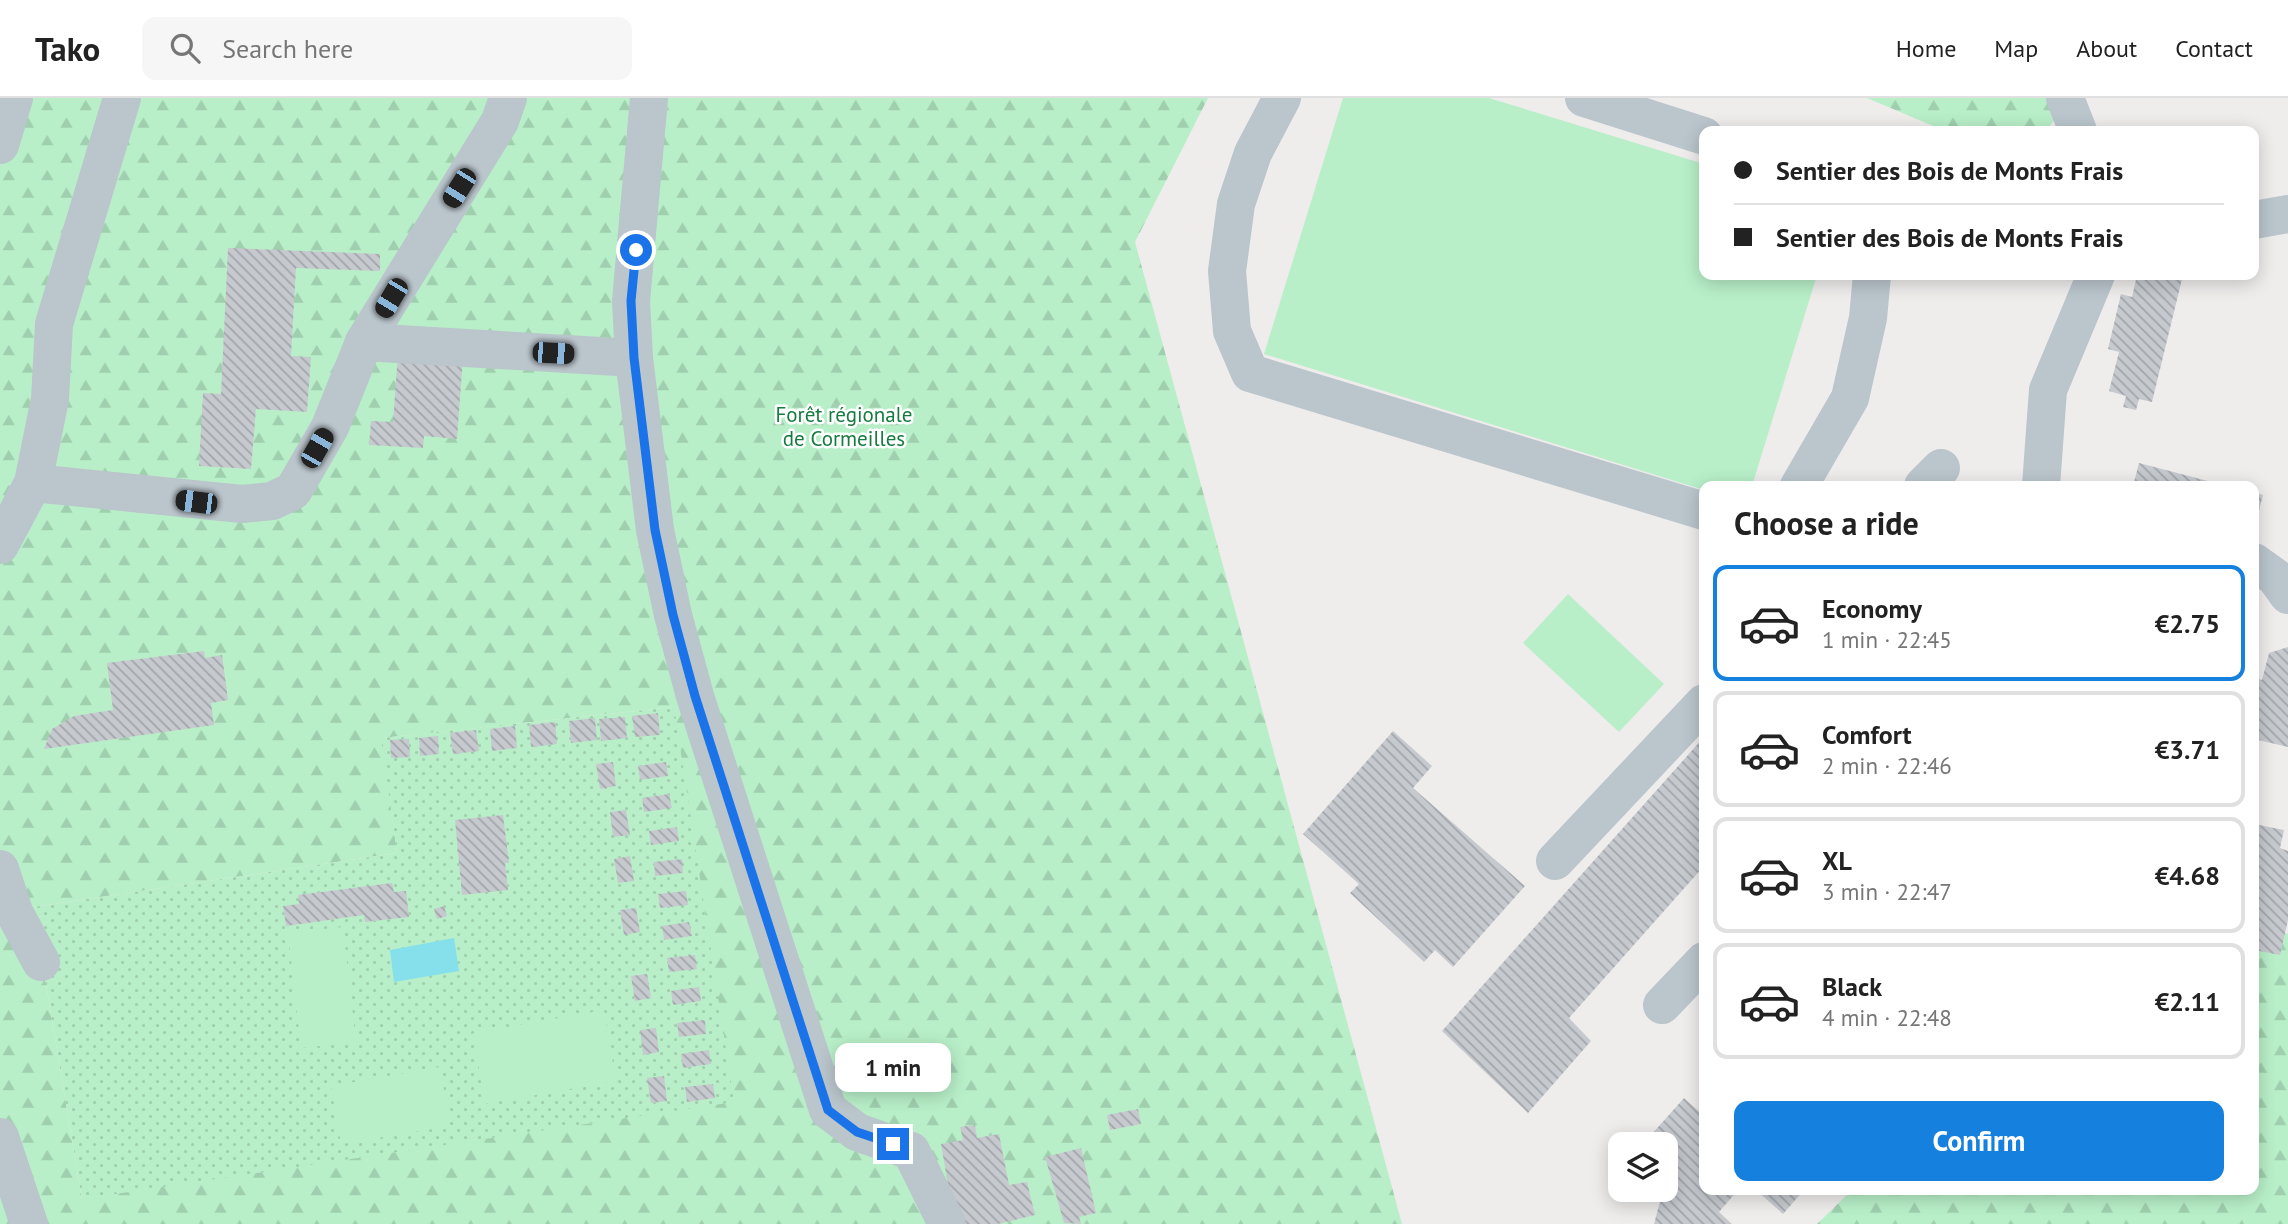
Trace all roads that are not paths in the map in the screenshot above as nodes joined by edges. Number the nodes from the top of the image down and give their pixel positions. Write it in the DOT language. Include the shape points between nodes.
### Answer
graph roads {
  1 [pos="14,98"];
  2 [pos="122,98"];
  3 [pos="508,98"];
  4 [pos="649,98"];
  5 [pos="1282,98"];
  6 [pos="1584,98"];
  7 [pos="2065,98"];
  8 [pos="2076,126"];
  9 [pos="1699,134"];
  10 [pos="0,145"];
  11 [pos="2288,214"];
  12 [pos="2259,219"];
  13 [pos="1872,280"];
  14 [pos="2094,280"];
  15 [pos="364,342"];
  16 [pos="634,358"];
  17 [pos="1803,481"];
  18 [pos="2041,481"];
  19 [pos="33,483"];
  20 [pos="1699,509"];
  21 [pos="0,545"];
  22 [pos="2259,566"];
  23 [pos="2288,595"];
  24 [pos="1699,708"];
  25 [pos="1555,861"];
  26 [pos="0,869"];
  27 [pos="41,962"];
  28 [pos="1699,966"];
  29 [pos="1662,1005"];
  30 [pos="0,1137"];
  31 [pos="29,1224"];
  32 [pos="947,1224"];
  1 -- 10 [label="street"];
  2 -- 19 [label="street" via="54,324 50,399"];
  3 -- 15 [label="street" via="500,121"];
  4 -- 16 [label="street" via="631,301"];
  5 -- 20 [label="street" via="1253,153 1236,204 1227,271 1232,331 1250,373"];
  6 -- 9 [label="street"];
  7 -- 8 [label="street"];
  11 -- 12 [label="street"];
  13 -- 17 [label="street" via="1850,398"];
  14 -- 18 [label="street" via="2048,390"];
  15 -- 16 [label="street"];
  15 -- 19 [label="street" via="330,427 293,491 272,501 196,502"];
  16 -- 32 [label="street" via="655,530 673,615 828,1110 857,1132 911,1150"];
  19 -- 21 [label="street"];
  22 -- 23 [label="street"];
  24 -- 25 [label="street"];
  26 -- 27 [label="street" via="14,912"];
  28 -- 29 [label="street"];
  30 -- 31 [label="street"];
}
